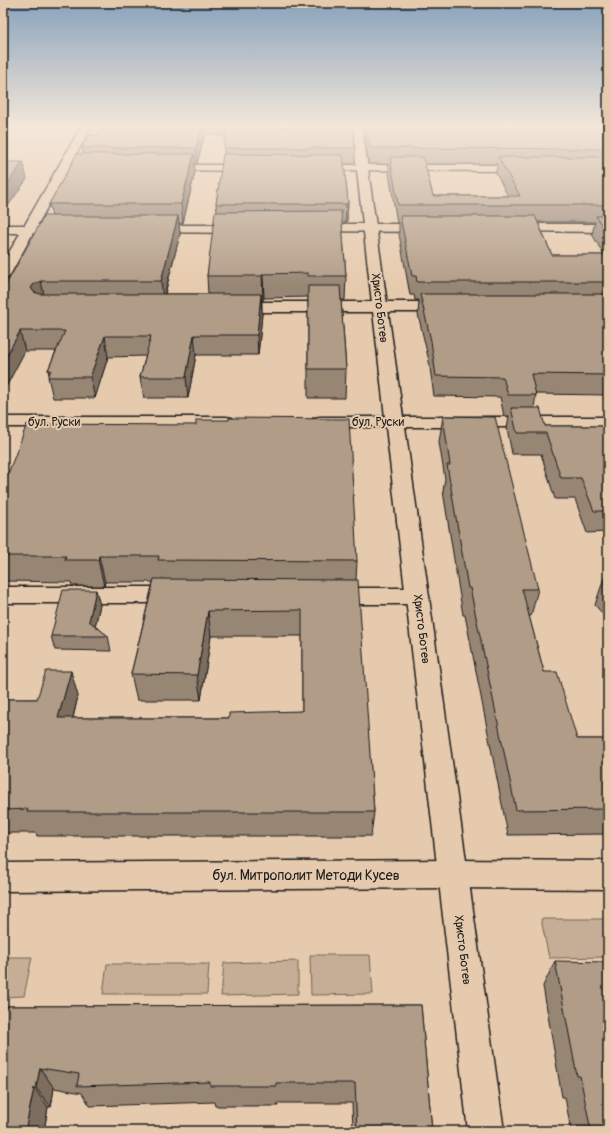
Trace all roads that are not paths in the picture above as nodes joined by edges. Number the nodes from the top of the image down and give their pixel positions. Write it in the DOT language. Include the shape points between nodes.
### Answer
graph roads {
  1 [pos="56,180"];
  2 [pos="363,180"];
  3 [pos="258,228"];
  4 [pos="298,228"];
  5 [pos="370,228"];
  6 [pos="441,228"];
  7 [pos="497,228"];
  8 [pos="608,228"];
  9 [pos="3,229"];
  10 [pos="29,229"];
  11 [pos="76,229"];
  12 [pos="140,229"];
  13 [pos="3,275"];
  14 [pos="219,307"];
  15 [pos="380,307"];
  16 [pos="466,307"];
  17 [pos="3,422"];
  18 [pos="246,422"];
  19 [pos="301,422"];
  20 [pos="394,422"];
  21 [pos="608,422"];
  22 [pos="3,595"];
  23 [pos="202,596"];
  24 [pos="306,596"];
  25 [pos="418,596"];
  26 [pos="454,874"];
  27 [pos="608,875"];
  28 [pos="3,877"];
  29 [pos="486,1131"];
  1 -- 10 [label="street"];
  2 -- 5 [label="street, Христо Ботев"];
  3 -- 12 [label="street"];
  4 -- 5 [label="street"];
  5 -- 6 [label="street"];
  5 -- 15 [label="street, Христо Ботев"];
  7 -- 8 [label="street"];
  9 -- 10 [label="street"];
  10 -- 11 [label="street"];
  10 -- 13 [label="street"];
  14 -- 15 [label="street"];
  15 -- 16 [label="street"];
  15 -- 20 [label="street, Христо Ботев"];
  17 -- 18 [label="street, бул. Руски"];
  19 -- 20 [label="street, бул. Руски"];
  20 -- 21 [label="street, бул. Руски"];
  20 -- 25 [label="street, Христо Ботев"];
  22 -- 23 [label="street"];
  24 -- 25 [label="street"];
  25 -- 26 [label="street, Христо Ботев"];
  26 -- 27 [label="street, бул. Митрополит Методи Кусев"];
  26 -- 28 [label="street, бул. Митрополит Методи Кусев"];
  26 -- 29 [label="street, Христо Ботев"];
}
